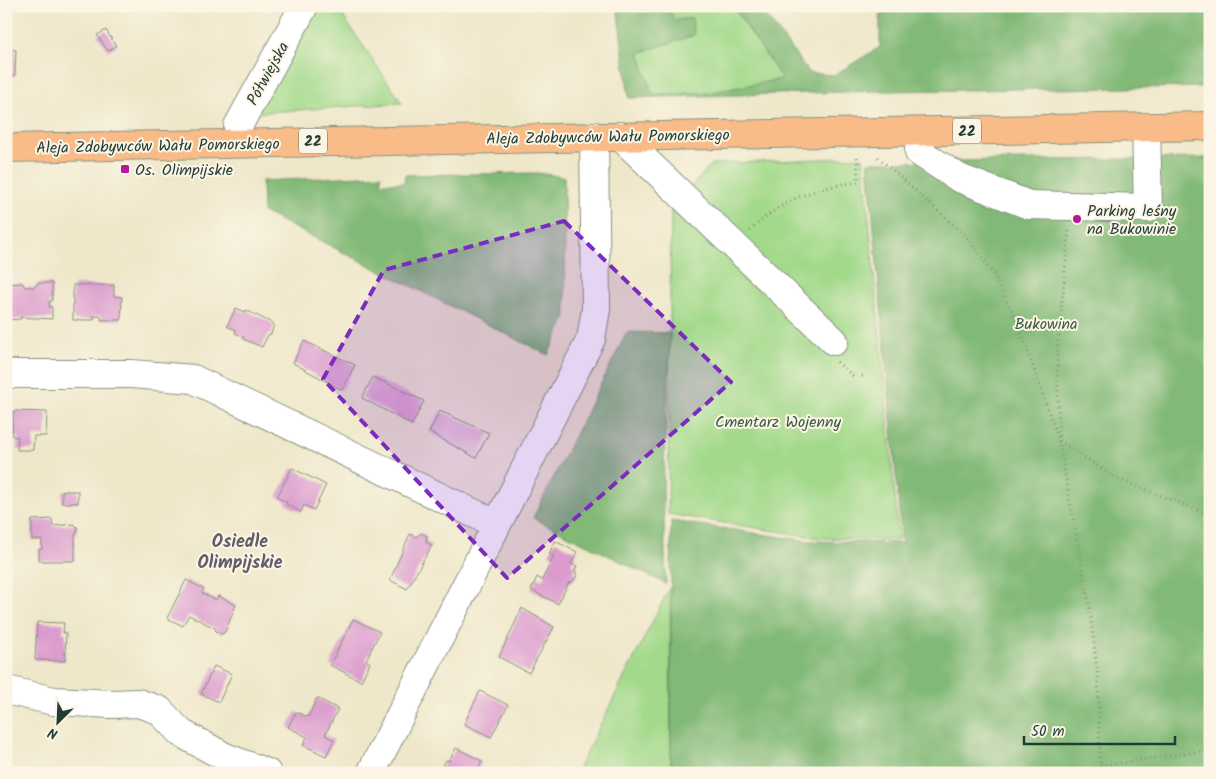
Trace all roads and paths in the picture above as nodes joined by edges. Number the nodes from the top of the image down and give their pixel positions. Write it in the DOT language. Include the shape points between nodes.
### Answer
graph roads {
  1 [pos="304,6"];
  2 [pos="1210,126"];
  3 [pos="1146,127"];
  4 [pos="919,132"];
  5 [pos="594,136"];
  6 [pos="620,136"];
  7 [pos="239,143"];
  8 [pos="6,148"];
  9 [pos="857,154"];
  10 [pos="875,154"];
  11 [pos="1069,231"];
  12 [pos="736,247"];
  13 [pos="834,341"];
  14 [pos="6,374"];
  15 [pos="1059,441"];
  16 [pos="1210,517"];
  17 [pos="496,524"];
  18 [pos="6,690"];
  19 [pos="1210,750"];
  20 [pos="1100,766"];
  21 [pos="267,773"];
  22 [pos="371,773"];
  23 [pos="1100,773"];
  1 -- 7 [label="street, Półwiejska" via="238,126"];
  2 -- 3 [label="main road, Aleja Zdobywców Wału Pomorskiego / 22"];
  3 -- 4 [label="main road, Aleja Zdobywców Wału Pomorskiego / 22"];
  3 -- 4 [label="street" via="1148,208 1029,205 960,178 920,152"];
  4 -- 6 [label="main road, Aleja Zdobywców Wału Pomorskiego / 22"];
  5 -- 6 [label="main road, Aleja Zdobywców Wału Pomorskiego / 22"];
  5 -- 7 [label="main road, Aleja Zdobywców Wału Pomorskiego / 22"];
  5 -- 17 [label="street" via="596,309 591,339"];
  6 -- 12 [label="street"];
  7 -- 8 [label="main road, Aleja Zdobywców Wału Pomorskiego / 22"];
  9 -- 12 [label="path" via="858,182 828,185 788,200"];
  10 -- 15 [label="path" via="965,235 993,273 1019,326"];
  11 -- 15 [label="path" via="1056,353"];
  12 -- 13 [label="street"];
  14 -- 17 [label="street" via="131,374 193,379"];
  15 -- 16 [label="path" via="1118,479"];
  15 -- 20 [label="path" via="1094,643"];
  17 -- 22 [label="street"];
  18 -- 21 [label="street" via="54,700 138,703 159,710 181,733 225,757"];
  19 -- 20 [label="path"];
  20 -- 23 [label="path"];
}
